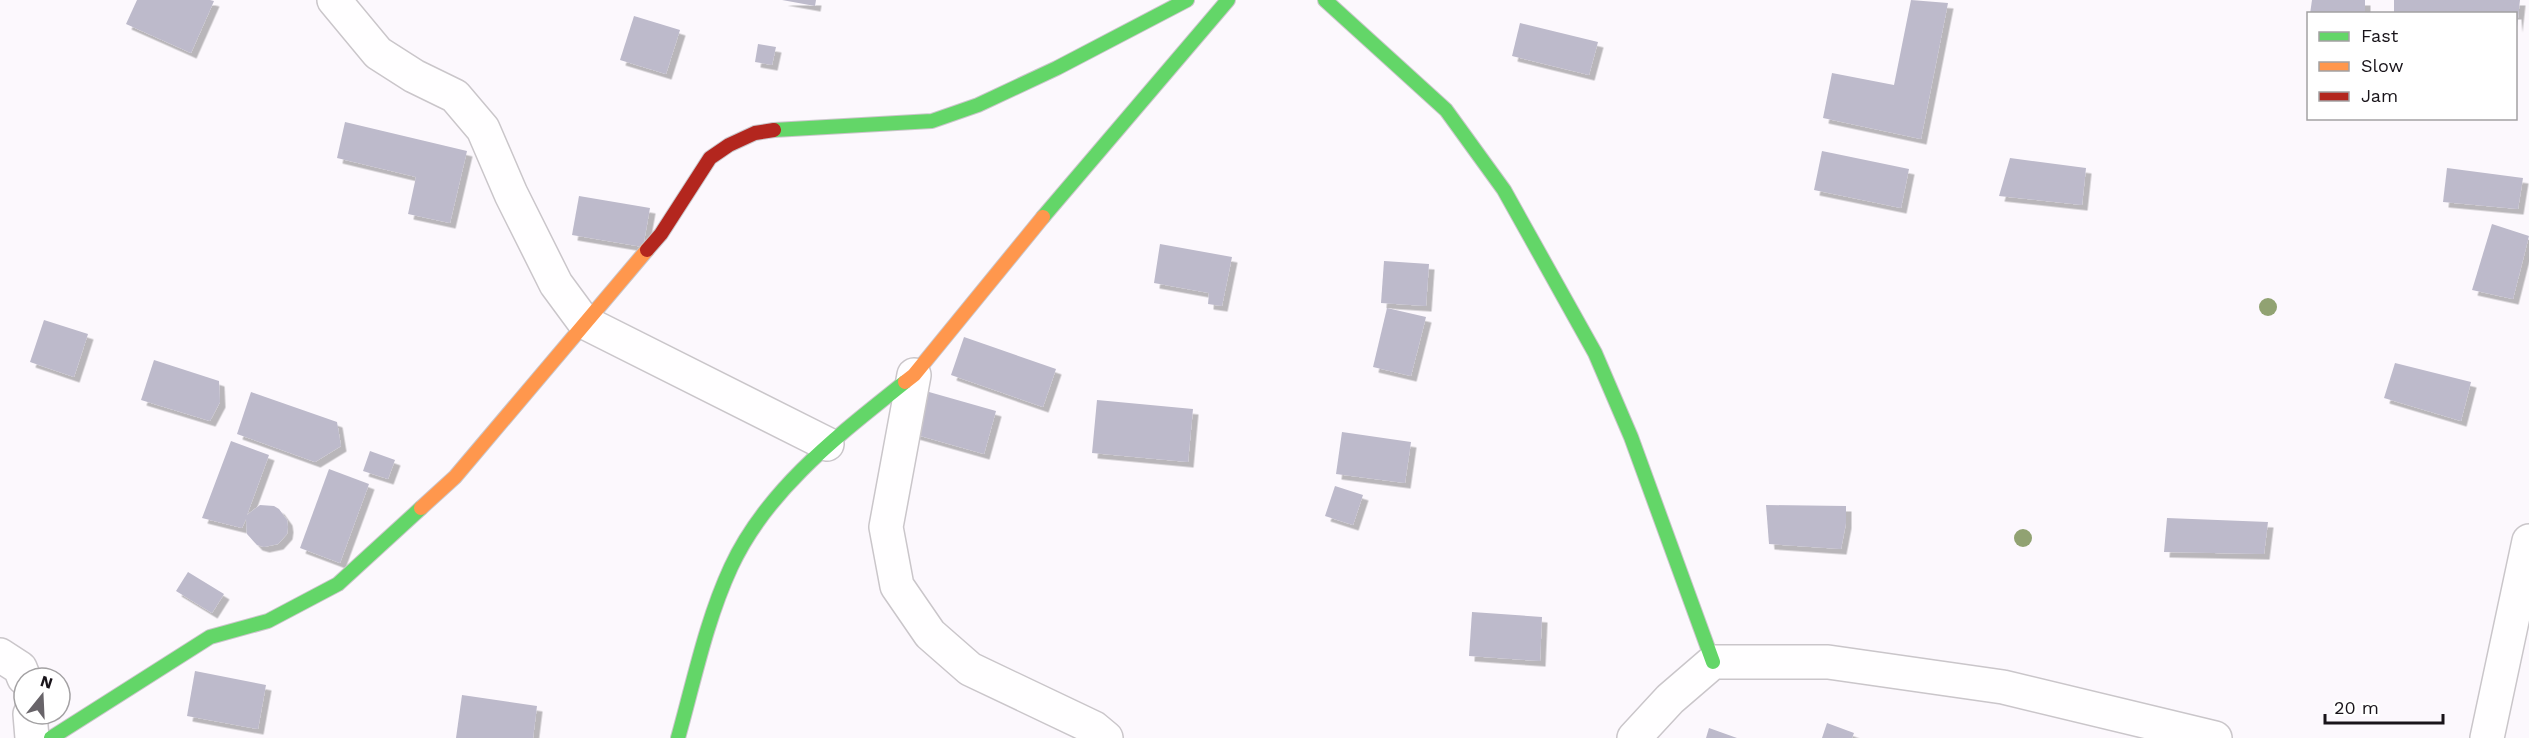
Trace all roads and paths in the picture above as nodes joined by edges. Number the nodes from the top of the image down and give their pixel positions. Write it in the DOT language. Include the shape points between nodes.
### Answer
graph roads {
  1 [pos="334,0"];
  2 [pos="1187,0"];
  3 [pos="1228,0"];
  4 [pos="1325,0"];
  5 [pos="584,322"];
  6 [pos="914,375"];
  7 [pos="827,444"];
  8 [pos="2529,542"];
  9 [pos="0,655"];
  10 [pos="1713,662"];
  11 [pos="17,666"];
  12 [pos="51,738"];
  13 [pos="678,738"];
  14 [pos="1106,738"];
  15 [pos="1634,738"];
  16 [pos="2215,738"];
  17 [pos="2487,738"];
  1 -- 5 [label="street" via="378,53 455,96 483,129 556,284"];
  2 -- 5 [label="street" via="1057,68 978,105 932,121 777,129 755,133 729,145 710,158 661,234"];
  3 -- 6 [label="street"];
  4 -- 10 [label="street" via="1446,110 1504,190 1594,353 1630,437"];
  5 -- 7 [label="street"];
  5 -- 12 [label="street" via="455,477 338,584 268,621 210,637"];
  6 -- 7 [label="street"];
  6 -- 14 [label="street" via="886,527 897,586 930,634 970,669 1094,728"];
  7 -- 13 [label="street" via="762,516 730,567 713,612"];
  8 -- 17 [label="street"];
  9 -- 11 [label="street"];
  10 -- 15 [label="street" via="1670,699"];
  10 -- 16 [label="street" via="1828,662 2003,687"];
}
